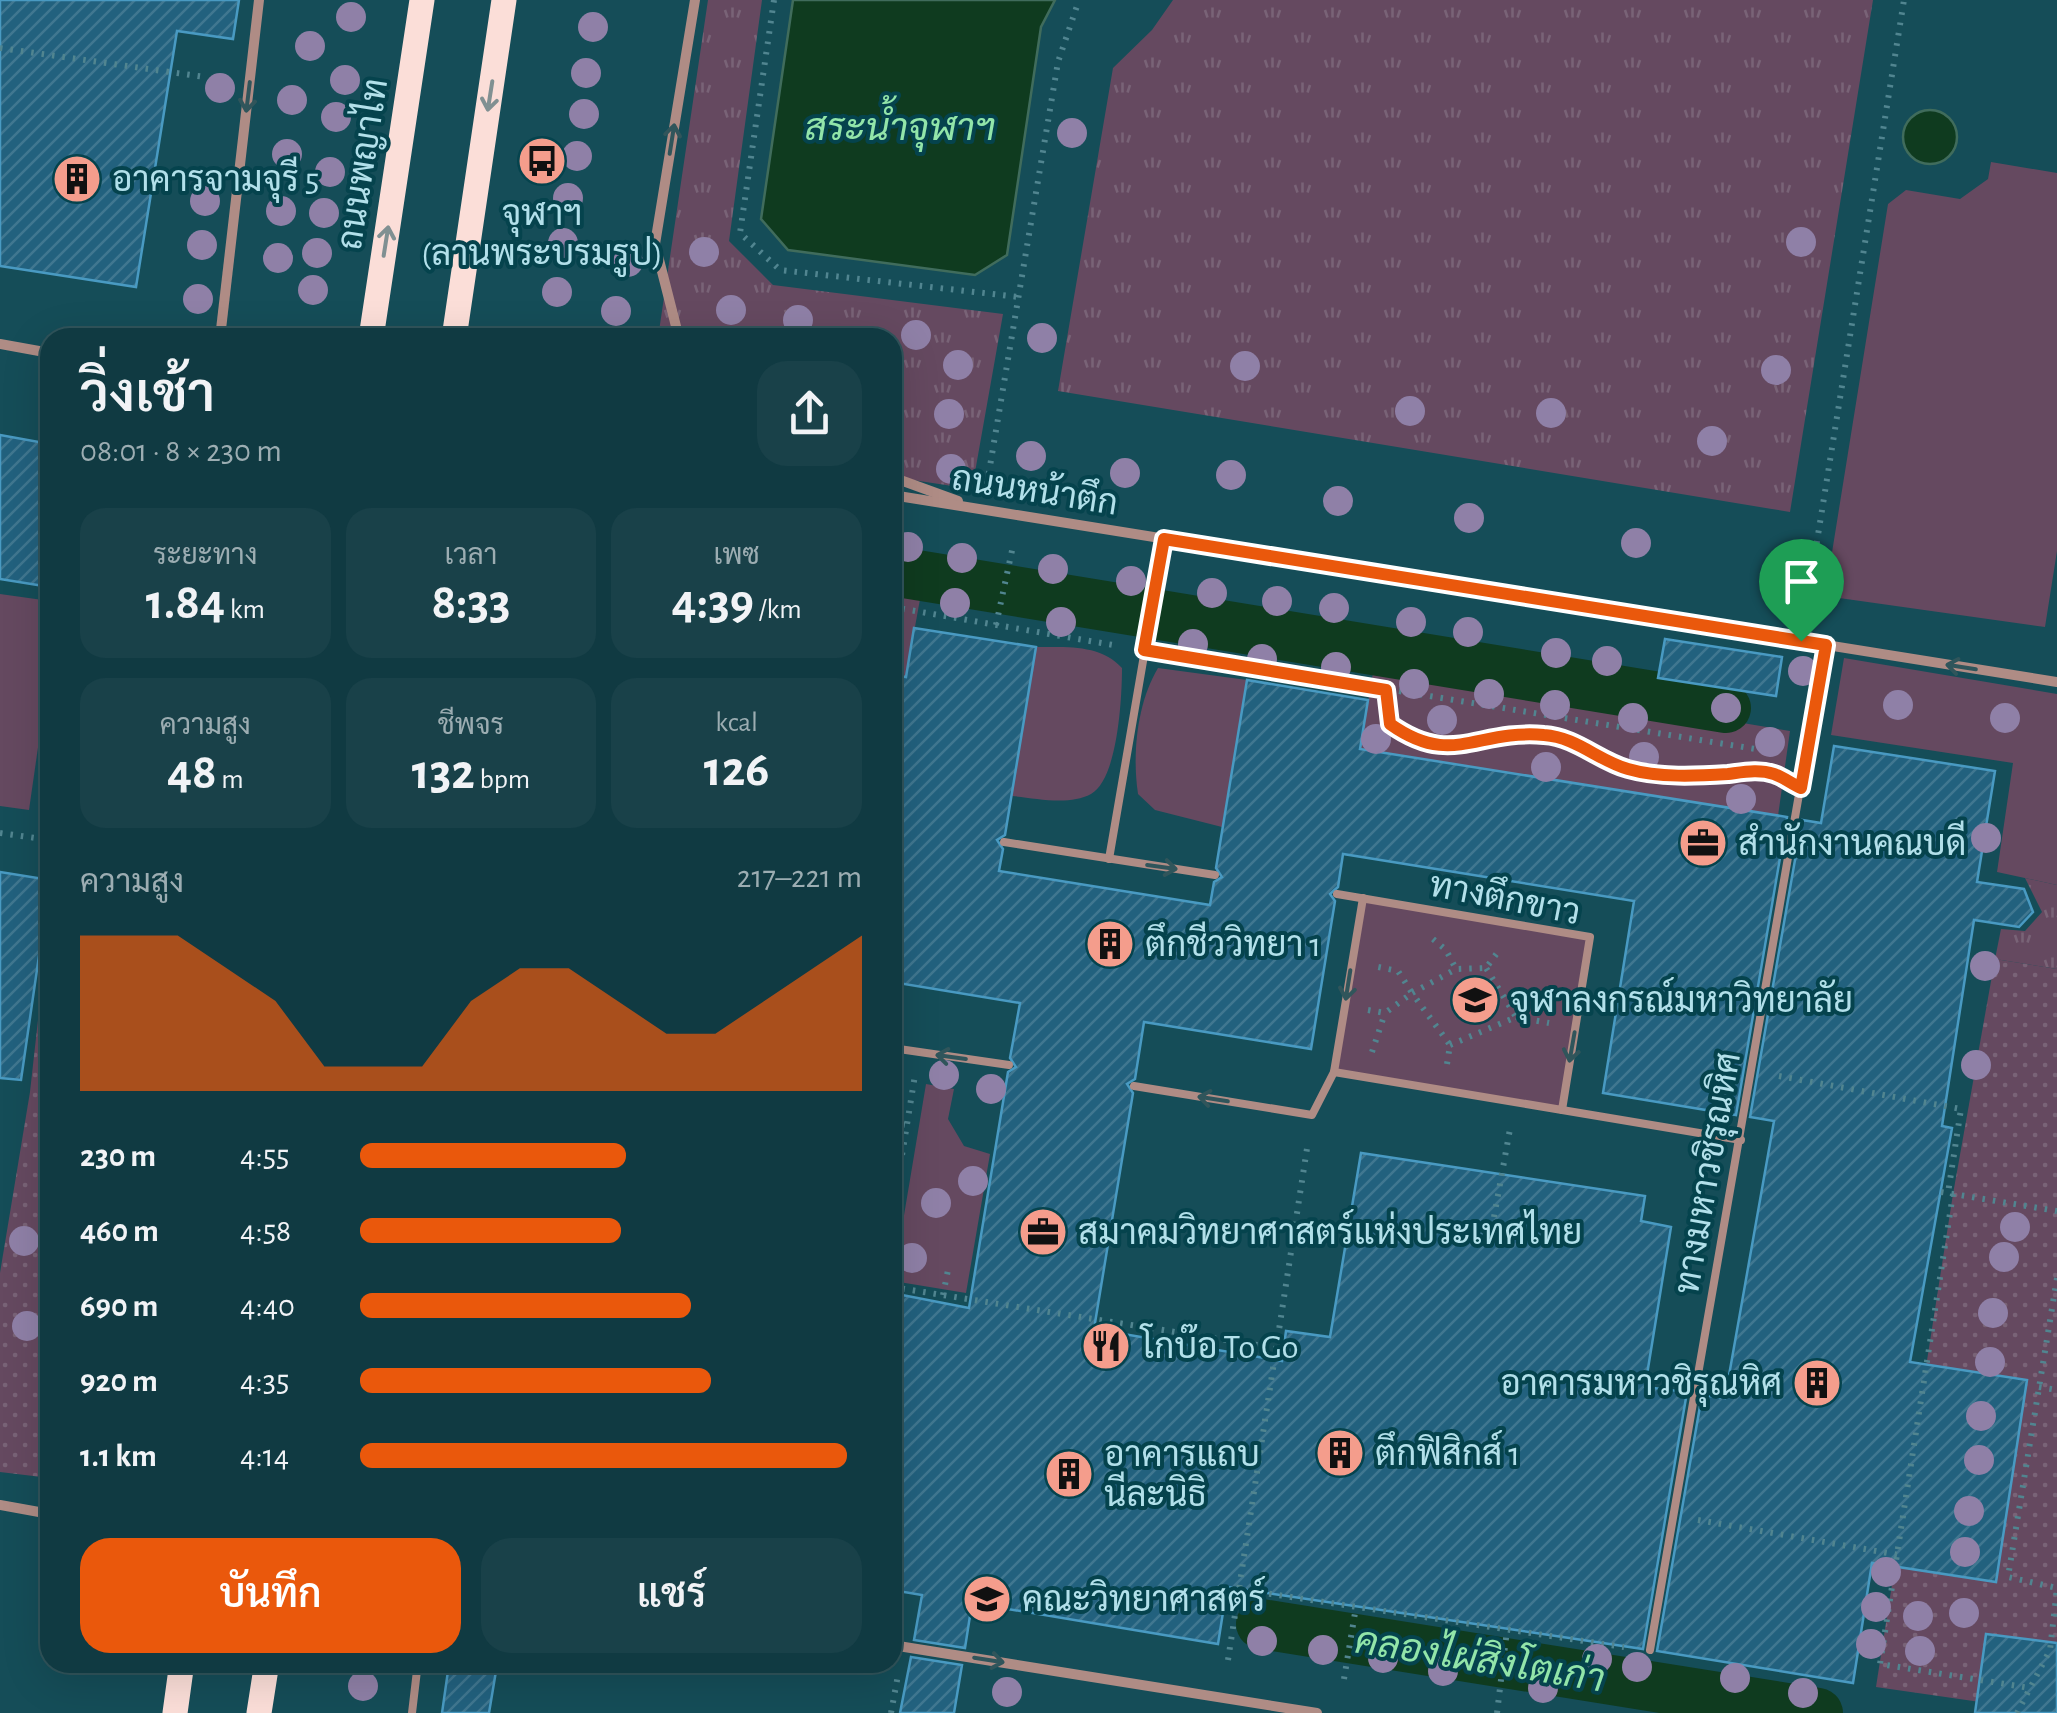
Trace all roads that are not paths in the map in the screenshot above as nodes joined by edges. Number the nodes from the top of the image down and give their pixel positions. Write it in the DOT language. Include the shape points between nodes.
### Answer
graph roads {
  1 [pos="259,0"];
  2 [pos="422,0"];
  3 [pos="504,0"];
  4 [pos="695,0"];
  5 [pos="221,328"];
  6 [pos="373,328"];
  7 [pos="455,328"];
  8 [pos="676,328"];
  9 [pos="0,344"];
  10 [pos="40,351"];
  11 [pos="902,481"];
  12 [pos="902,497"];
  13 [pos="983,509"];
  14 [pos="1164,539"];
  15 [pos="1826,645"];
  16 [pos="2057,682"];
  17 [pos="1004,842"];
  18 [pos="1109,860"];
  19 [pos="1215,875"];
  20 [pos="1337,894"];
  21 [pos="1362,898"];
  22 [pos="902,1049"];
  23 [pos="1009,1065"];
  24 [pos="1334,1072"];
  25 [pos="1134,1086"];
  26 [pos="1562,1110"];
  27 [pos="1741,1140"];
  28 [pos="0,1505"];
  29 [pos="40,1513"];
  30 [pos="902,1646"];
  31 [pos="1650,1650"];
  32 [pos="180,1673"];
  33 [pos="265,1673"];
  34 [pos="417,1673"];
  35 [pos="175,1713"];
  36 [pos="259,1713"];
  37 [pos="412,1713"];
  38 [pos="1318,1713"];
  1 -- 5 [label="street, one-way"];
  6 -- 2 [label="main road, ถนนพญาไท, one-way"];
  3 -- 7 [label="main road, one-way"];
  8 -- 4 [label="street, one-way" via="655,244"];
  9 -- 10 [label="street"];
  11 -- 13 [label="street"];
  12 -- 13 [label="street, ถนนหน้าตึก"];
  13 -- 14 [label="street, ถนนหน้าตึก"];
  14 -- 15 [label="street, ถนนหน้าตึก"];
  14 -- 18 [label="lane"];
  16 -- 15 [label="street, ถนนหน้าตึก, one-way"];
  15 -- 27 [label="lane, ทางมหาวชิรุณหิศ"];
  17 -- 18 [label="lane"];
  18 -- 19 [label="lane, one-way"];
  20 -- 21 [label="lane, ทางตึกขาว"];
  21 -- 24 [label="lane, one-way"];
  21 -- 26 [label="lane, ทางตึกขาว, one-way" via="1590,937"];
  23 -- 22 [label="lane, one-way"];
  24 -- 25 [label="lane, one-way" via="1312,1115"];
  24 -- 26 [label="lane"];
  26 -- 27 [label="lane"];
  27 -- 31 [label="lane, ทางมหาวชิรุณหิศ"];
  28 -- 29 [label="street"];
  30 -- 38 [label="street, one-way"];
  32 -- 35 [label="main road"];
  33 -- 36 [label="main road"];
  34 -- 37 [label="lane"];
}
